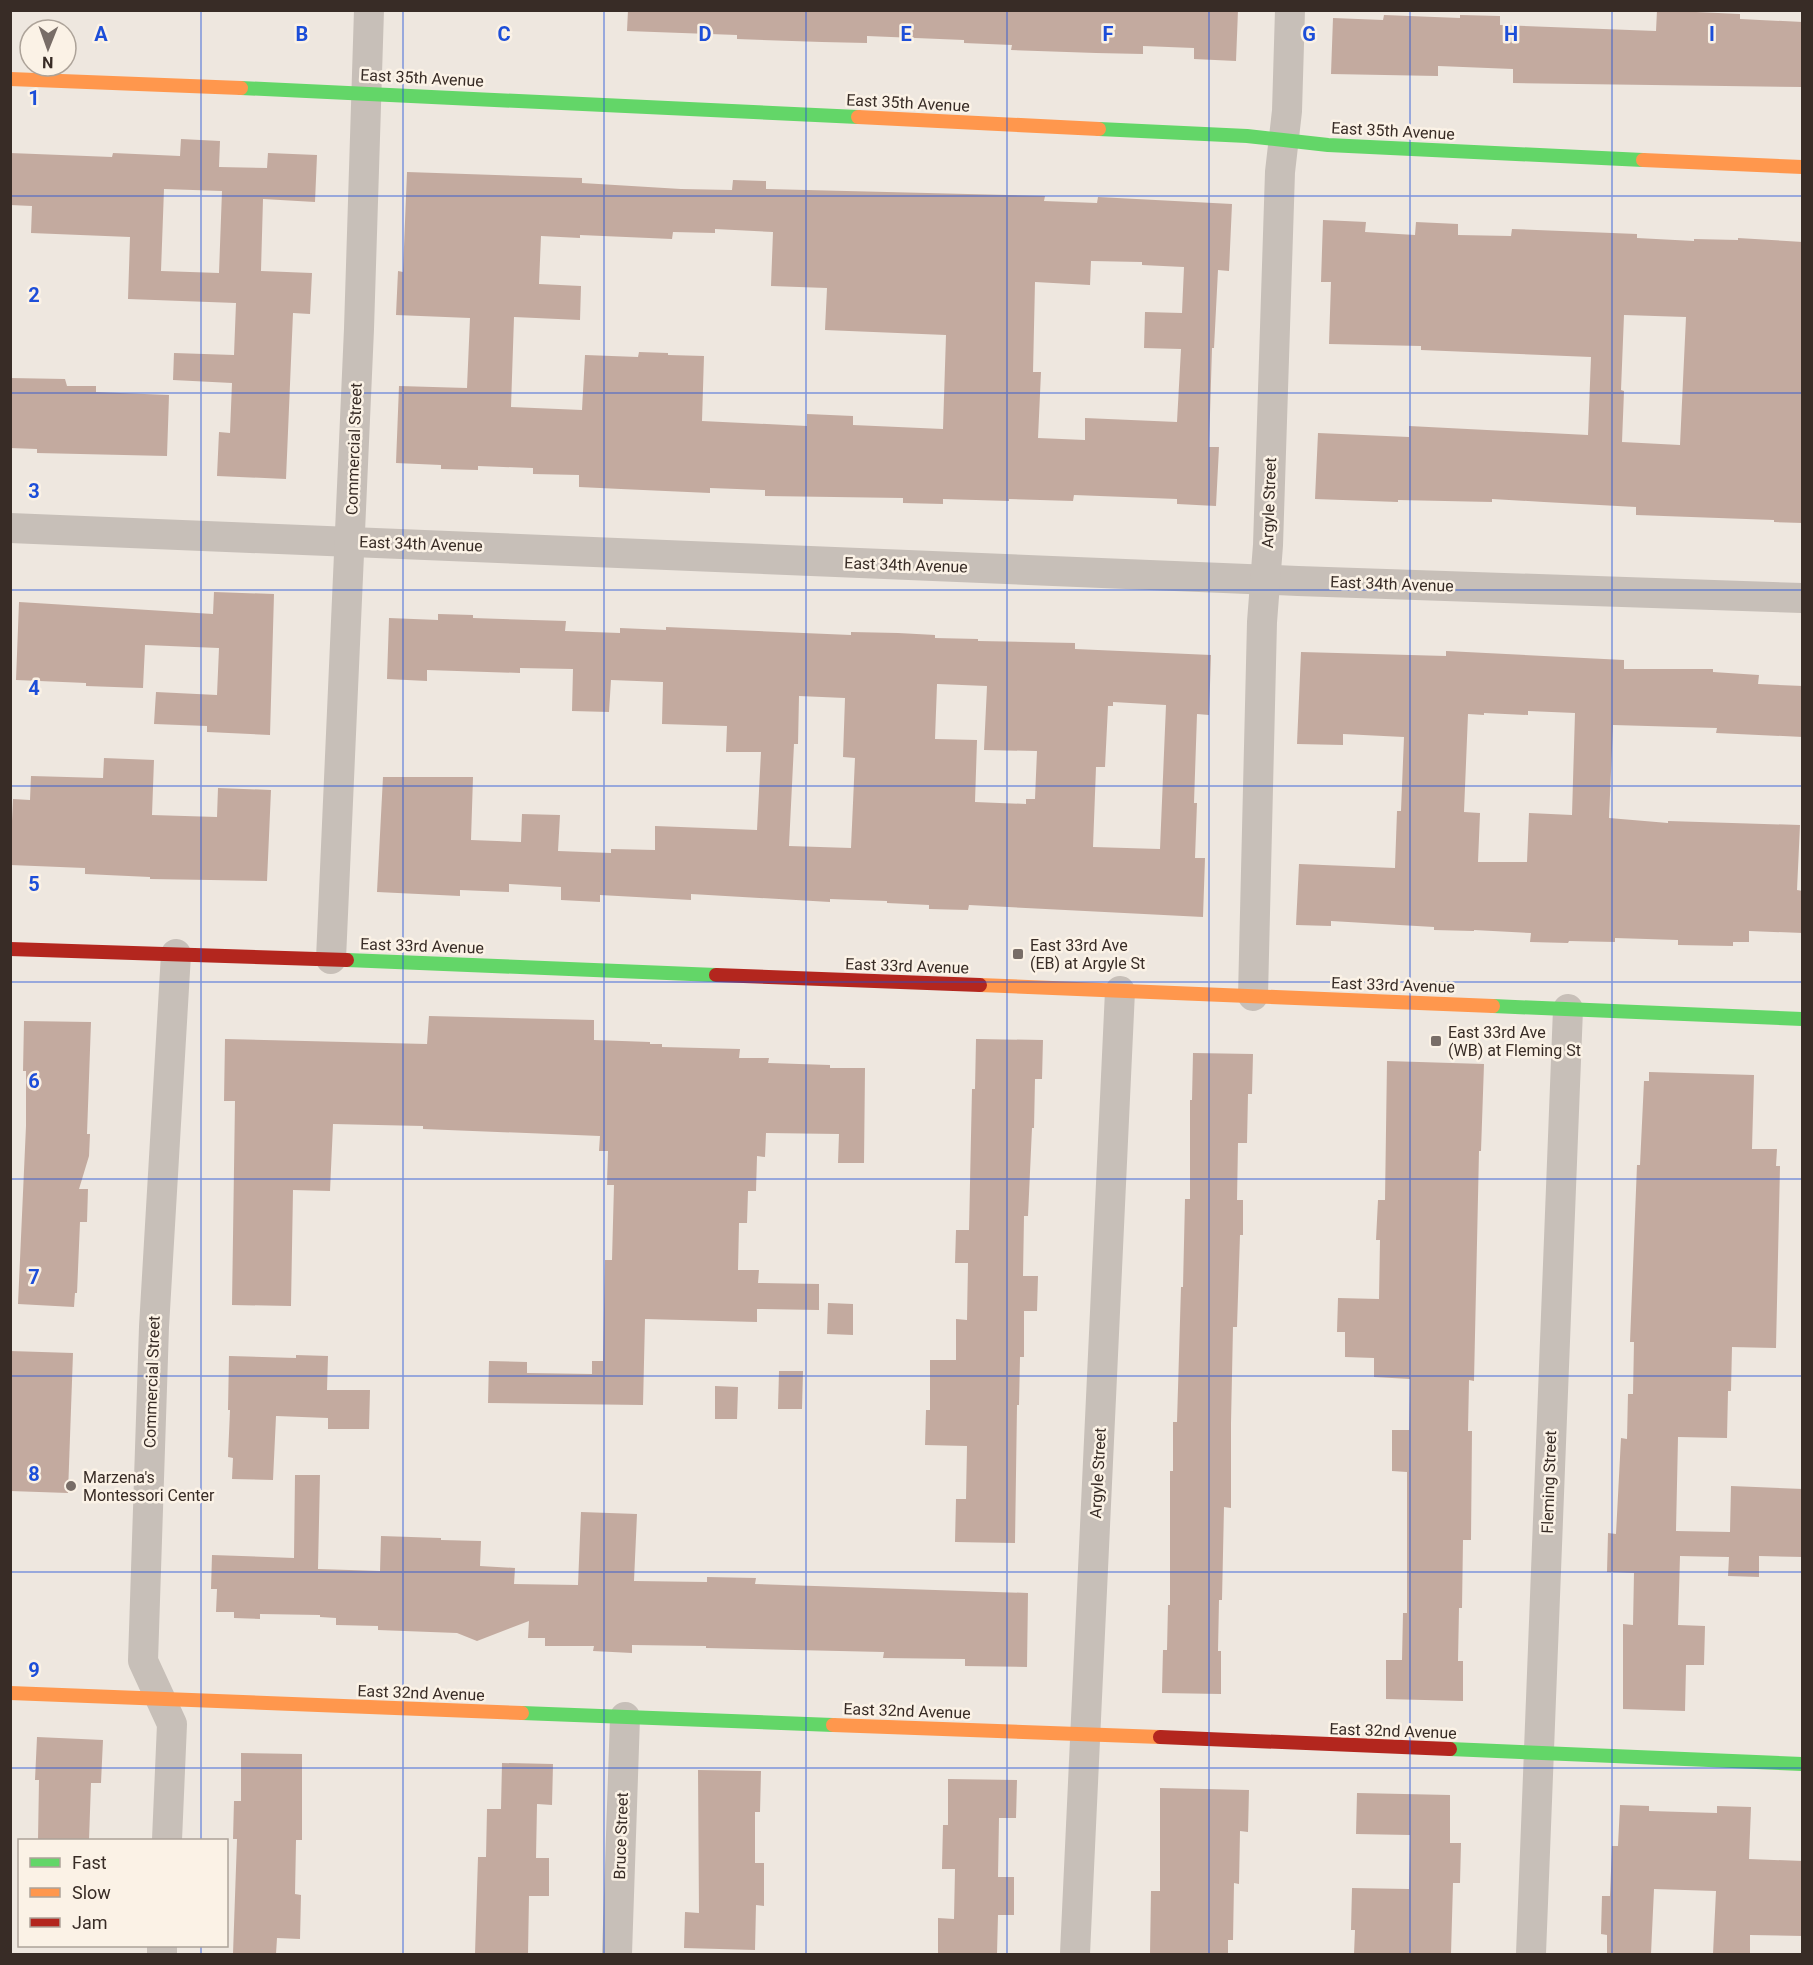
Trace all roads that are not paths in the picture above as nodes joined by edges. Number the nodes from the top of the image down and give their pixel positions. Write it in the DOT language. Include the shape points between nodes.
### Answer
graph roads {
  1 [pos="369,10"];
  2 [pos="1290,10"];
  3 [pos="10,79"];
  4 [pos="366,92"];
  5 [pos="1284,140"];
  6 [pos="1803,167"];
  7 [pos="10,528"];
  8 [pos="351,541"];
  9 [pos="1265,580"];
  10 [pos="1803,598"];
  11 [pos="10,949"];
  12 [pos="176,954"];
  13 [pos="331,959"];
  14 [pos="1120,991"];
  15 [pos="1253,996"];
  16 [pos="1568,1009"];
  17 [pos="1803,1019"];
  18 [pos="10,1693"];
  19 [pos="159,1698"];
  20 [pos="625,1717"];
  21 [pos="1086,1734"];
  22 [pos="1537,1754"];
  23 [pos="1803,1764"];
  24 [pos="167,1839"];
  25 [pos="617,1954"];
  26 [pos="1075,1954"];
  27 [pos="1531,1954"];
  1 -- 4 [label="street, Commercial Street"];
  2 -- 5 [label="street, Argyle Street"];
  3 -- 4 [label="street, East 35th Avenue"];
  4 -- 5 [label="street, East 35th Avenue"];
  4 -- 8 [label="street, Commercial Street"];
  5 -- 6 [label="street, East 35th Avenue"];
  5 -- 9 [label="street, Argyle Street"];
  7 -- 8 [label="street, East 34th Avenue"];
  8 -- 9 [label="street, East 34th Avenue"];
  8 -- 13 [label="street, Commercial Street"];
  9 -- 10 [label="street, East 34th Avenue"];
  9 -- 15 [label="street, Argyle Street"];
  11 -- 12 [label="street, East 33rd Avenue"];
  12 -- 13 [label="street, East 33rd Avenue"];
  12 -- 19 [label="street, Commercial Street" via="154,1327 143,1650 143,1661"];
  13 -- 14 [label="street, East 33rd Avenue"];
  14 -- 15 [label="street, East 33rd Avenue"];
  14 -- 21 [label="street, Argyle Street"];
  15 -- 16 [label="street, East 33rd Avenue"];
  16 -- 17 [label="street, East 33rd Avenue"];
  16 -- 22 [label="street, Fleming Street"];
  18 -- 19 [label="street, East 32nd Avenue"];
  19 -- 20 [label="street, East 32nd Avenue"];
  19 -- 24 [label="street, Commercial Street" via="172,1724"];
  20 -- 21 [label="street, East 32nd Avenue"];
  20 -- 25 [label="street, Bruce Street"];
  21 -- 22 [label="street, East 32nd Avenue"];
  21 -- 26 [label="street, Argyle Street"];
  22 -- 23 [label="street, East 32nd Avenue"];
  22 -- 27 [label="street, Fleming Street"];
}
